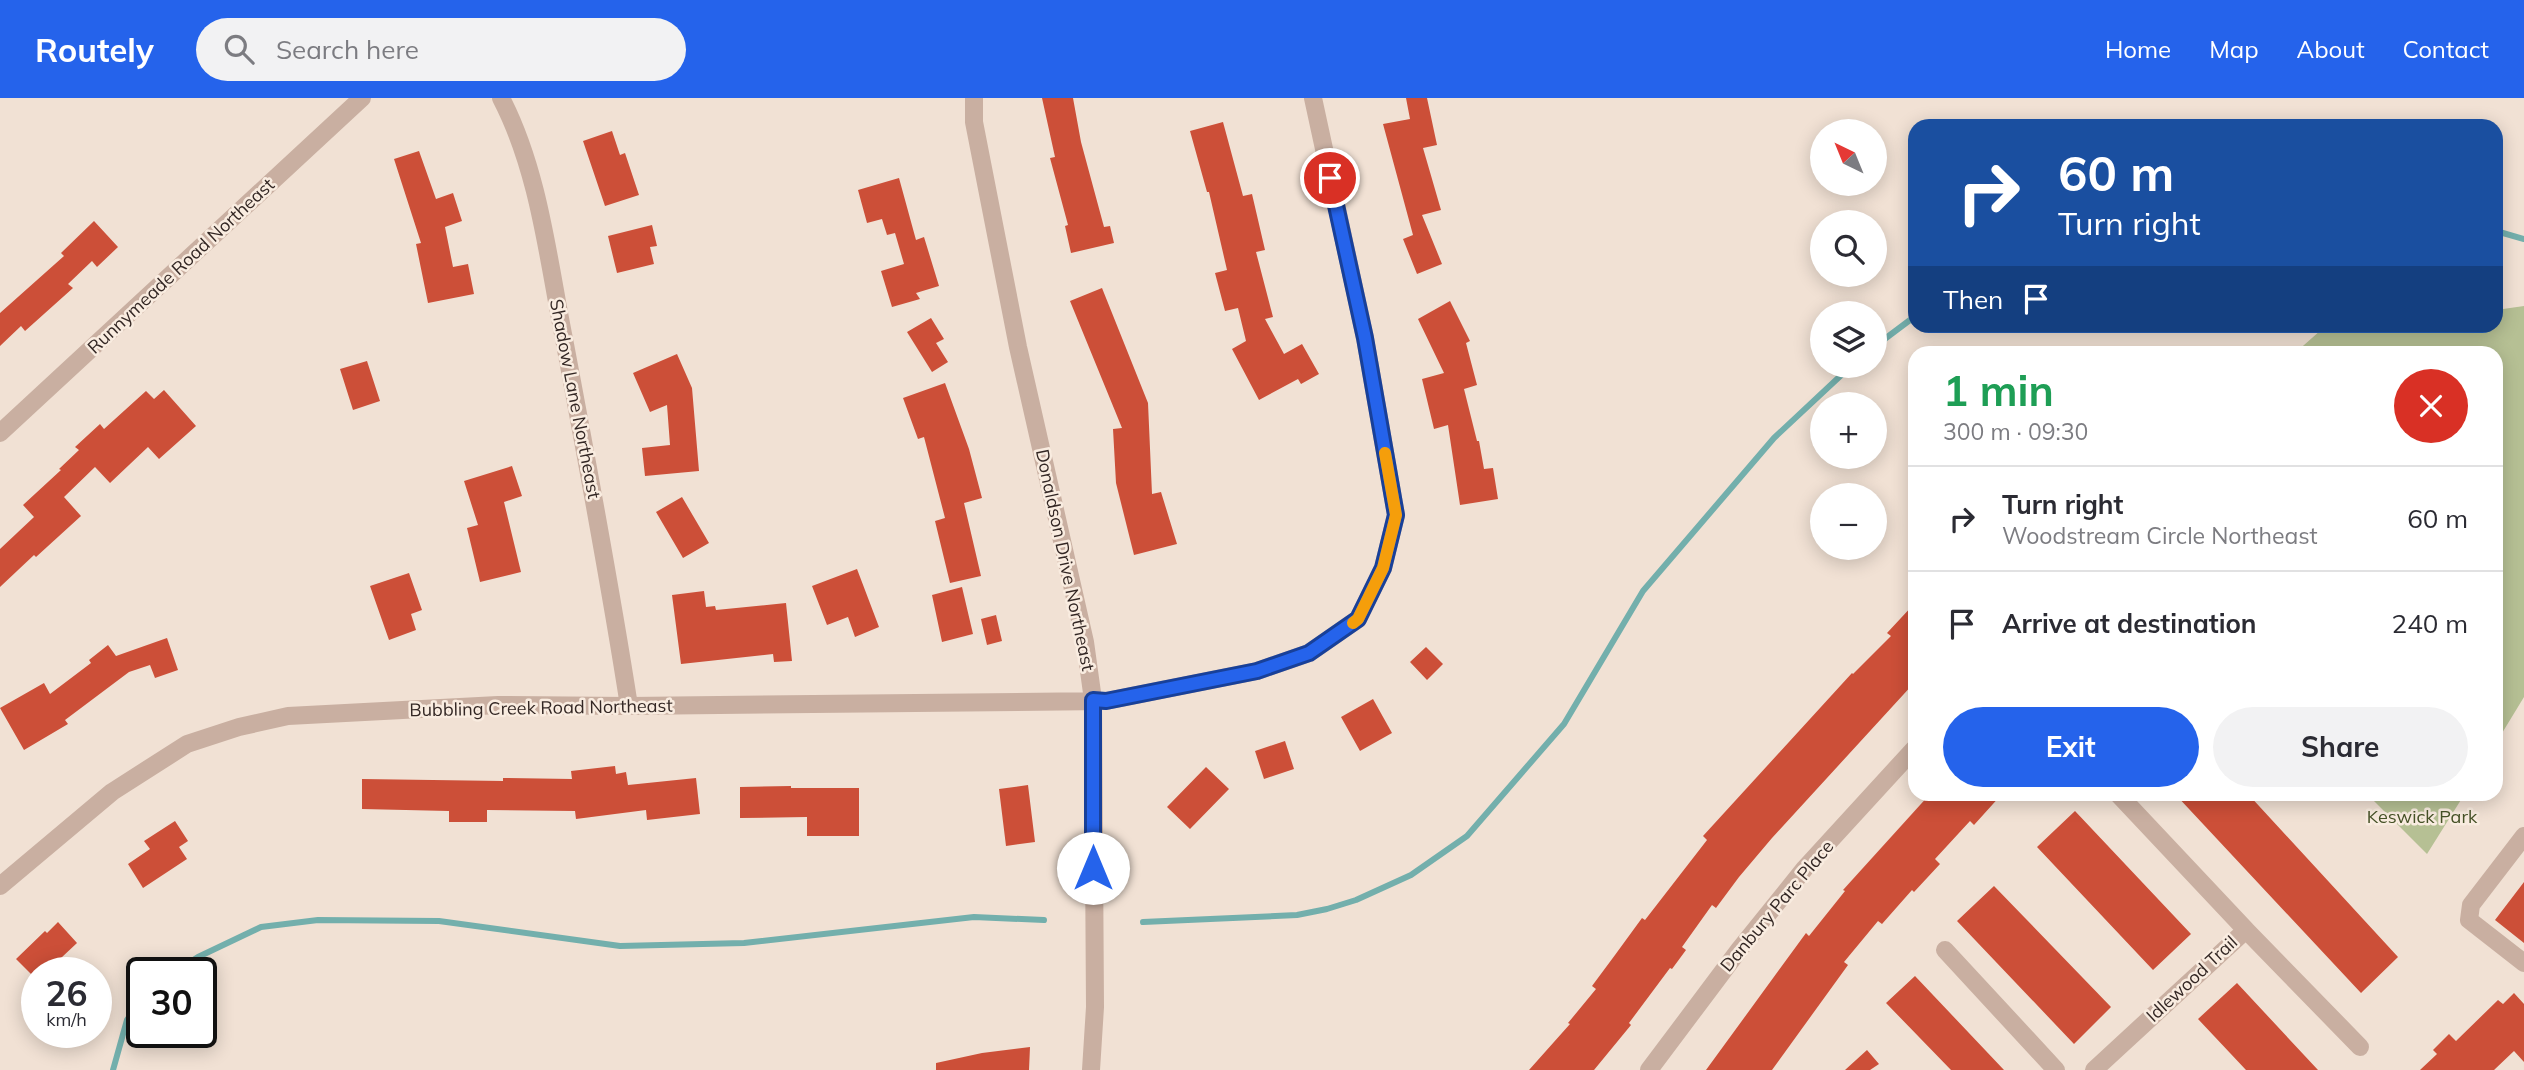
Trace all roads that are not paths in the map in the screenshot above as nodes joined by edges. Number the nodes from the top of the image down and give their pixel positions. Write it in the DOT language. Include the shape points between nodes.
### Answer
graph roads {
  1 [pos="362,98"];
  2 [pos="501,98"];
  3 [pos="974,98"];
  4 [pos="1313,98"];
  5 [pos="0,433"];
  6 [pos="1093,700"];
  7 [pos="629,706"];
  8 [pos="1908,756"];
  9 [pos="2125,801"];
  10 [pos="2524,836"];
  11 [pos="0,886"];
  12 [pos="2246,930"];
  13 [pos="1944,950"];
  14 [pos="2524,963"];
  15 [pos="2360,1047"];
  16 [pos="1091,1070"];
  17 [pos="1649,1070"];
  18 [pos="2056,1070"];
  19 [pos="2094,1070"];
  1 -- 5 [label="street, Runnymeade Road Northeast"];
  2 -- 7 [label="street, Shadow Lane Northeast" via="517,128 541,220 610,581"];
  3 -- 6 [label="street, Donaldson Drive Northeast" via="974,122 1018,347 1086,642"];
  4 -- 6 [label="street, Bubbling Creek Road Northeast" via="1365,338 1396,515 1383,568 1358,619 1309,653 1257,671"];
  6 -- 7 [label="street, Bubbling Creek Road Northeast"];
  6 -- 16 [label="street, Donaldson Drive Northeast" via="1095,1007"];
  7 -- 11 [label="street, Bubbling Creek Road Northeast" via="498,705 288,716 239,727 187,744 112,792"];
  8 -- 17 [label="street, Danbury Parc Place" via="1789,888"];
  9 -- 12 [label="street, Idlewood Trail"];
  10 -- 14 [label="street" via="2471,905 2469,920"];
  12 -- 15 [label="street"];
  12 -- 19 [label="street, Idlewood Trail"];
  13 -- 18 [label="street"];
}
